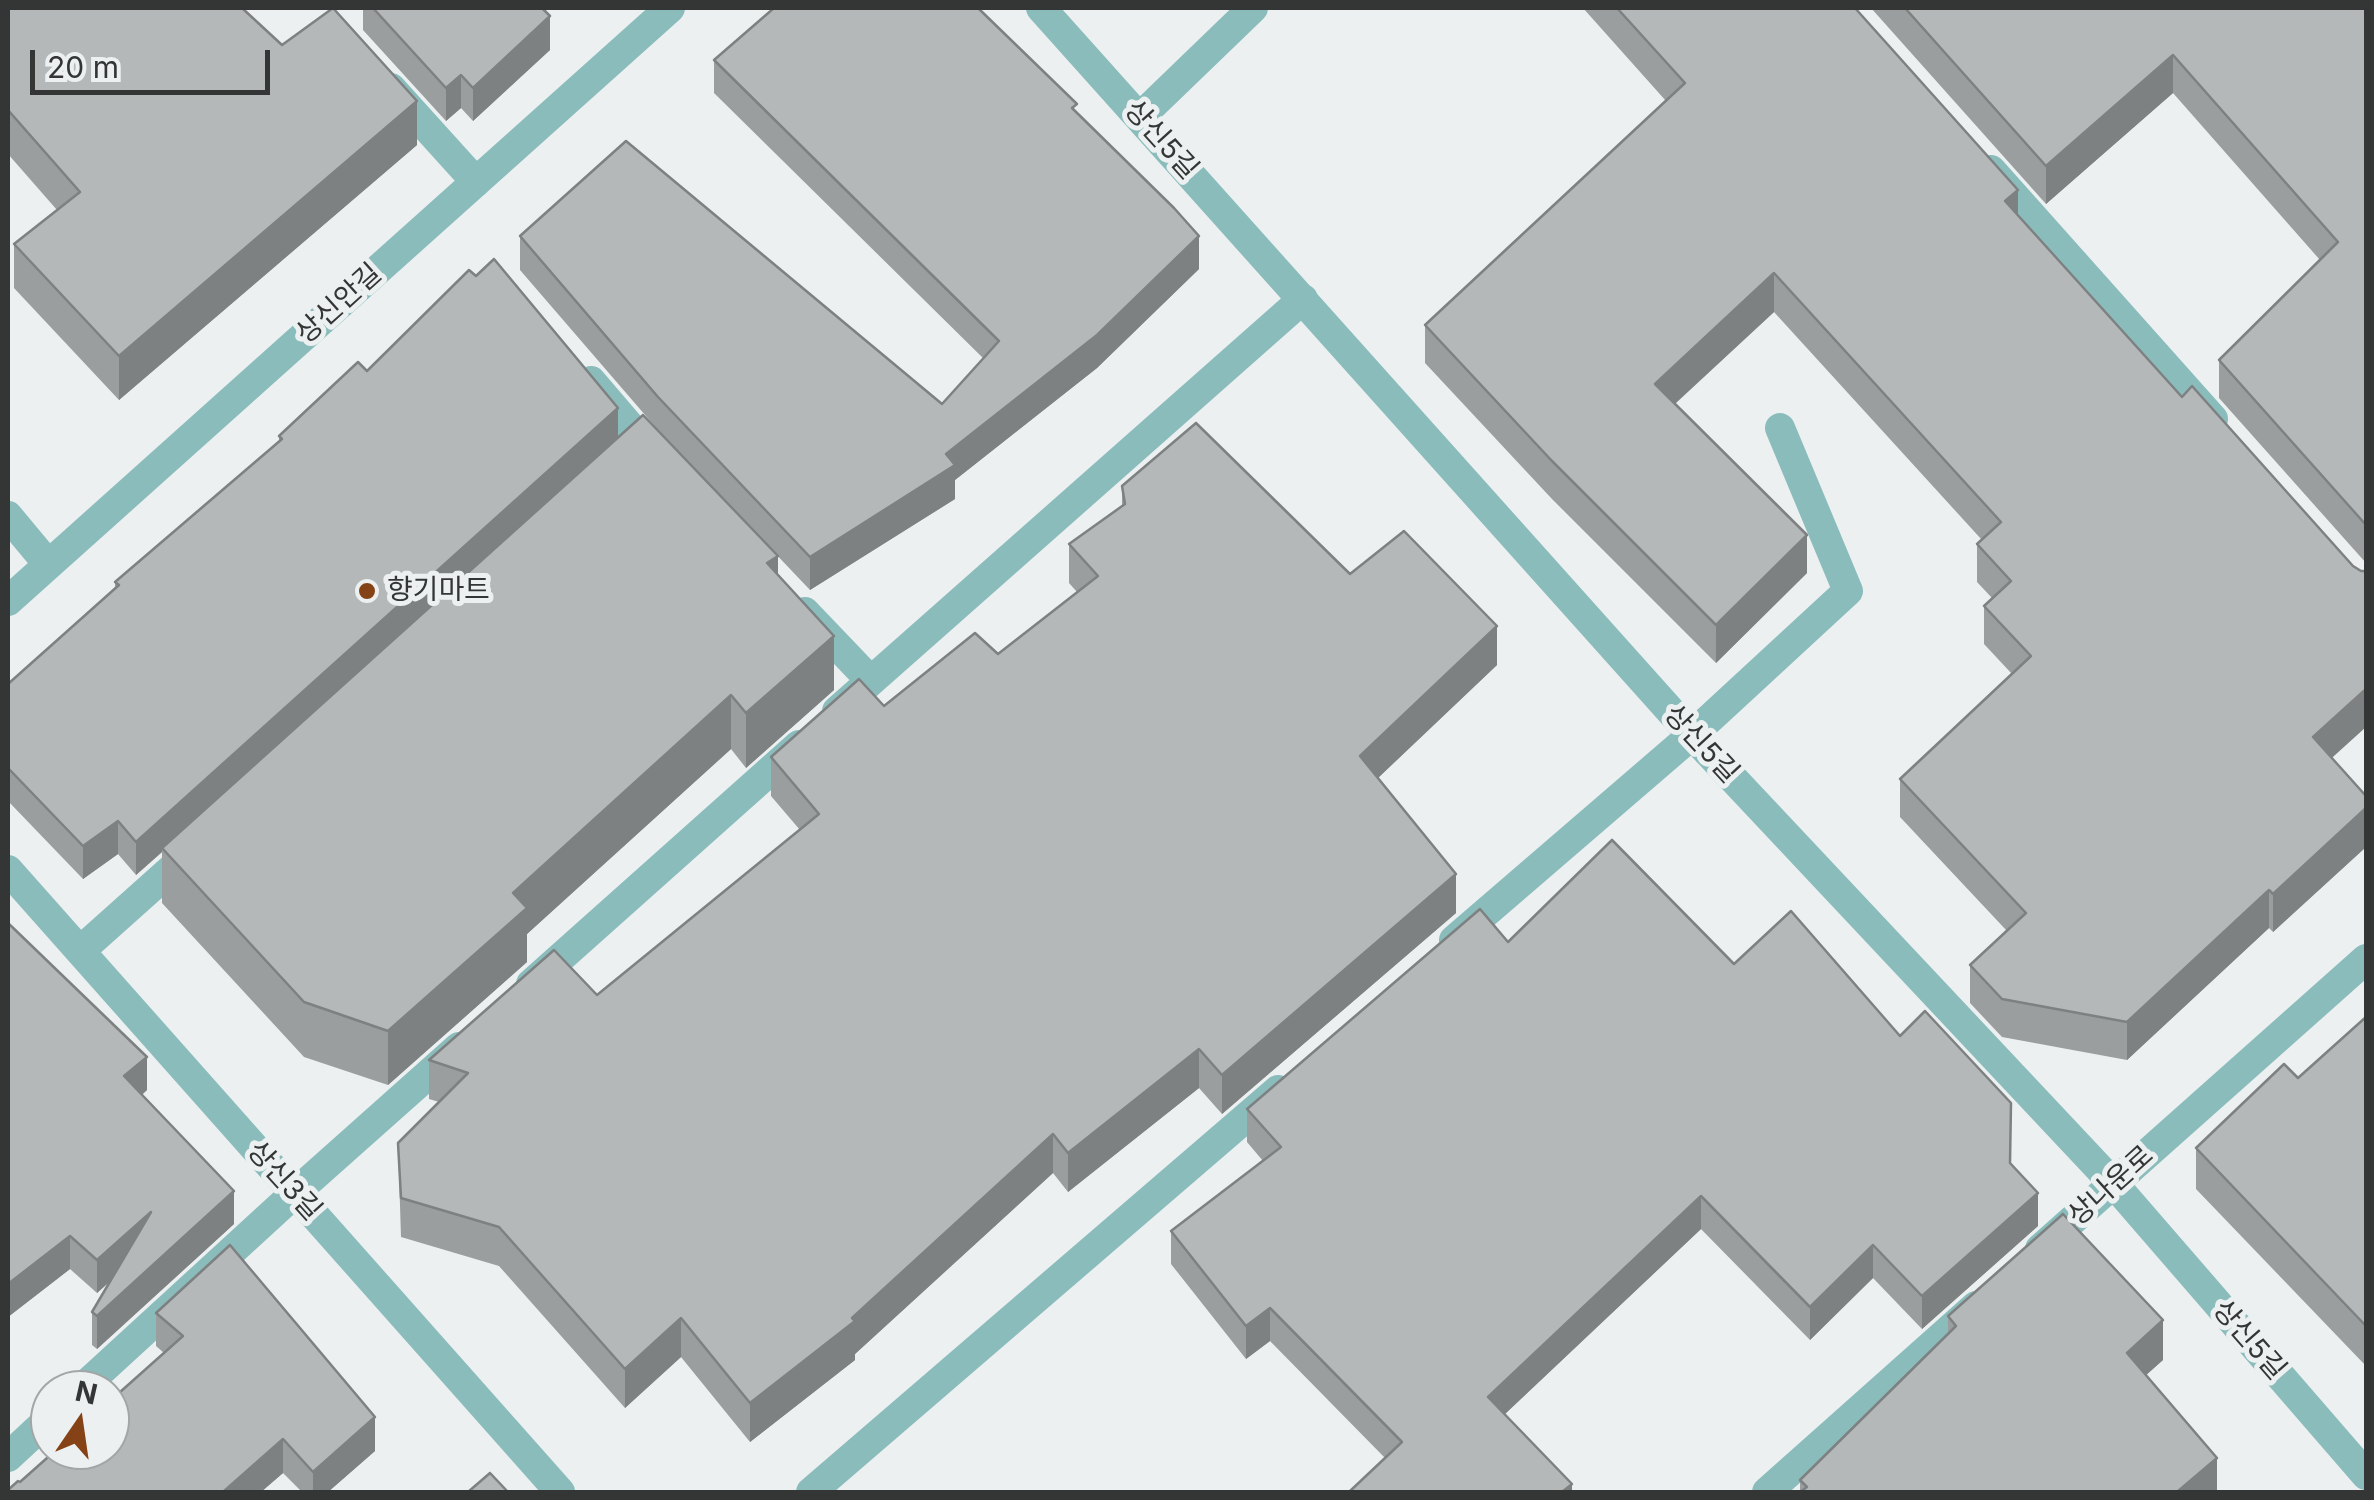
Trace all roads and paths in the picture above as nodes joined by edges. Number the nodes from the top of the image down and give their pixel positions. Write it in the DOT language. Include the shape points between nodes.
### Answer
graph roads {
  1 [pos="670,8"];
  2 [pos="1042,8"];
  3 [pos="1253,8"];
  4 [pos="371,66"];
  5 [pos="1140,117"];
  6 [pos="1976,153"];
  7 [pos="476,182"];
  8 [pos="1303,299"];
  9 [pos="572,358"];
  10 [pos="1780,428"];
  11 [pos="2236,445"];
  12 [pos="615,470"];
  13 [pos="8,516"];
  14 [pos="48,564"];
  15 [pos="791,597"];
  16 [pos="8,600"];
  17 [pos="871,681"];
  18 [pos="1692,735"];
  19 [pos="213,831"];
  20 [pos="8,870"];
  21 [pos="80,952"];
  22 [pos="1438,953"];
  23 [pos="2366,958"];
  24 [pos="516,996"];
  25 [pos="487,1022"];
  26 [pos="1304,1069"];
  27 [pos="2114,1184"];
  28 [pos="295,1193"];
  29 [pos="102,1370"];
  30 [pos="30,1437"];
  31 [pos="8,1457"];
  32 [pos="2366,1475"];
  33 [pos="560,1492"];
  34 [pos="810,1492"];
  35 [pos="1766,1492"];
  1 -- 7 [label="street, 상신안길"];
  2 -- 5 [label="street, 상신5길"];
  3 -- 5 [label="street"];
  4 -- 7 [label="street"];
  5 -- 8 [label="street, 상신5길"];
  6 -- 11 [label="street"];
  7 -- 14 [label="street, 상신안길"];
  8 -- 17 [label="street"];
  8 -- 18 [label="street, 상신5길"];
  9 -- 12 [label="street" via="651,450"];
  10 -- 18 [label="street" via="1848,591"];
  13 -- 14 [label="street"];
  14 -- 16 [label="street, 상신안길"];
  15 -- 17 [label="street"];
  17 -- 24 [label="street"];
  18 -- 22 [label="street"];
  18 -- 27 [label="street, 상신5길"];
  19 -- 21 [label="street"];
  20 -- 21 [label="street, 상신3길"];
  21 -- 28 [label="street, 상신3길"];
  23 -- 27 [label="street, 상나운로"];
  25 -- 28 [label="street"];
  26 -- 34 [label="street"];
  27 -- 32 [label="street, 상신5길"];
  27 -- 35 [label="street, 상나운로"];
  28 -- 29 [label="street"];
  28 -- 33 [label="street, 상신3길"];
  30 -- 31 [label="street"];
}
